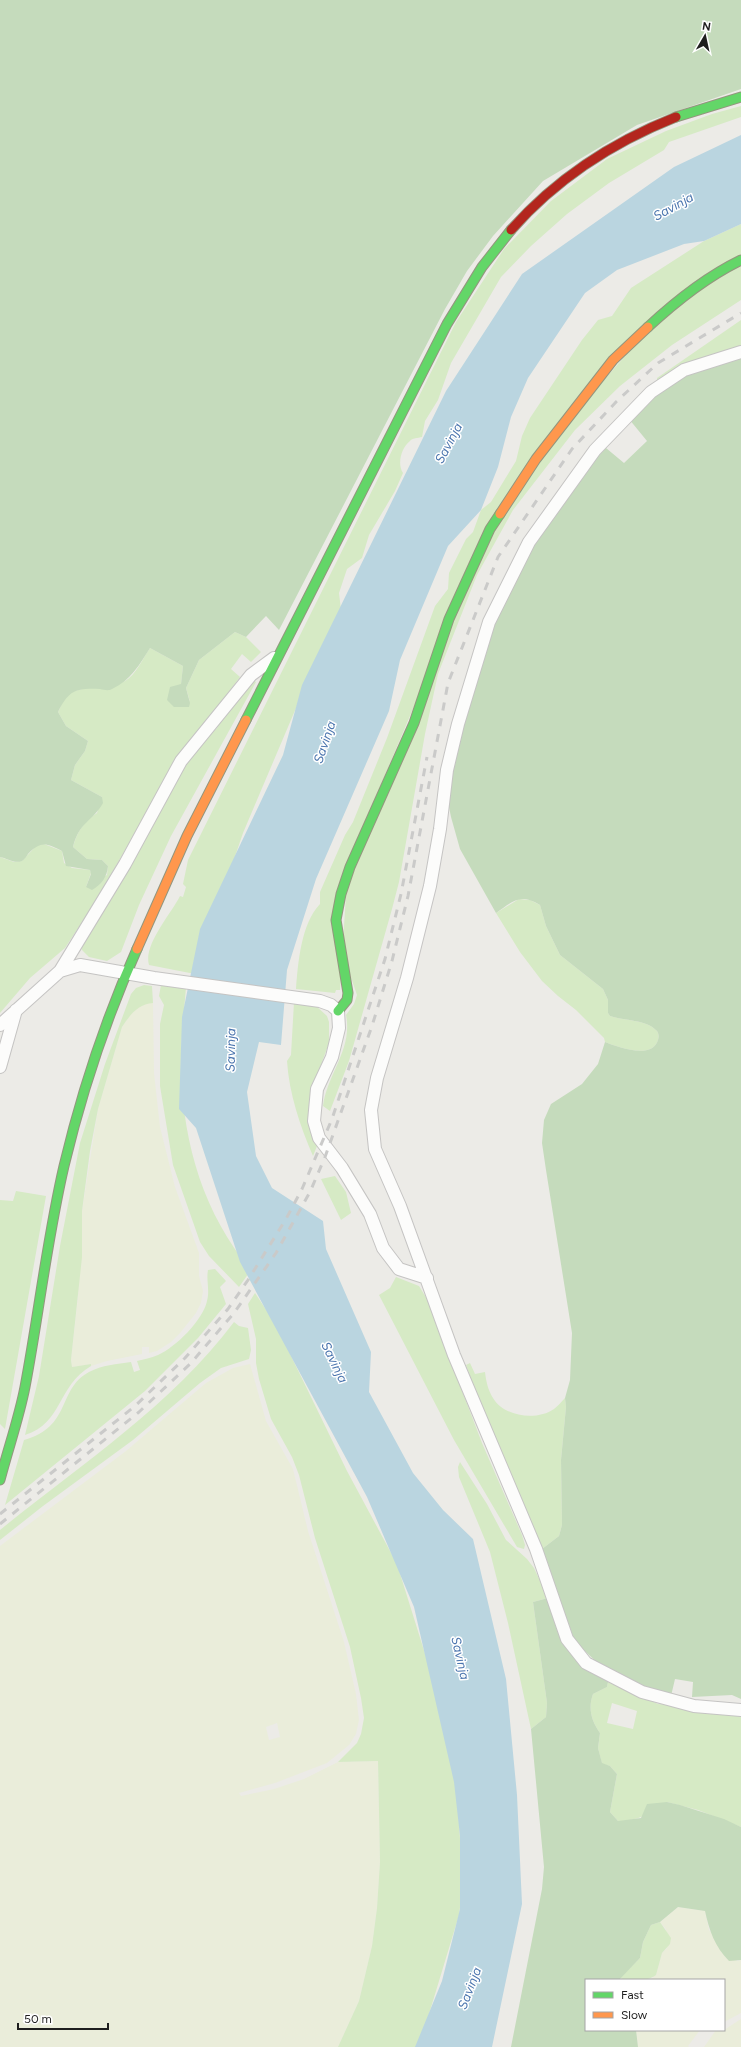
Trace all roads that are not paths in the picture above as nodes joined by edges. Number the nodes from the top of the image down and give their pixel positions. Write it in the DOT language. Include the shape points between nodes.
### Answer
graph roads {
  1 [pos="741,97"];
  2 [pos="741,260"];
  3 [pos="741,352"];
  4 [pos="279,654"];
  5 [pos="60,971"];
  6 [pos="126,973"];
  7 [pos="16,1008"];
  8 [pos="338,1011"];
  9 [pos="0,1025"];
  10 [pos="0,1067"];
  11 [pos="427,1278"];
  12 [pos="0,1480"];
  13 [pos="741,1710"];
  1 -- 4 [label="main road" via="669,119 595,157 542,198 507,234 475,277 447,324"];
  2 -- 8 [label="main road" via="718,272 670,306 613,360 536,459 490,529 449,619 414,723 350,867 341,894 336,920 347,1000"];
  3 -- 11 [label="street" via="684,370 651,392 595,450 529,542 489,622 458,724 447,770 430,886 377,1078 371,1110 375,1149"];
  4 -- 5 [label="street" via="251,675 181,761 125,864"];
  4 -- 6 [label="main road" via="187,836"];
  5 -- 6 [label="street" via="80,964"];
  5 -- 7 [label="street"];
  6 -- 8 [label="street" via="320,1001"];
  6 -- 12 [label="main road" via="85,1088 64,1167 25,1388"];
  7 -- 9 [label="street"];
  7 -- 10 [label="street"];
  8 -- 11 [label="street" via="339,1028 332,1057 317,1089 314,1121 319,1138 342,1168 370,1214 383,1248 395,1264 399,1269"];
  11 -- 13 [label="street" via="454,1355 536,1549 567,1639 586,1663 642,1692 694,1706"];
}
